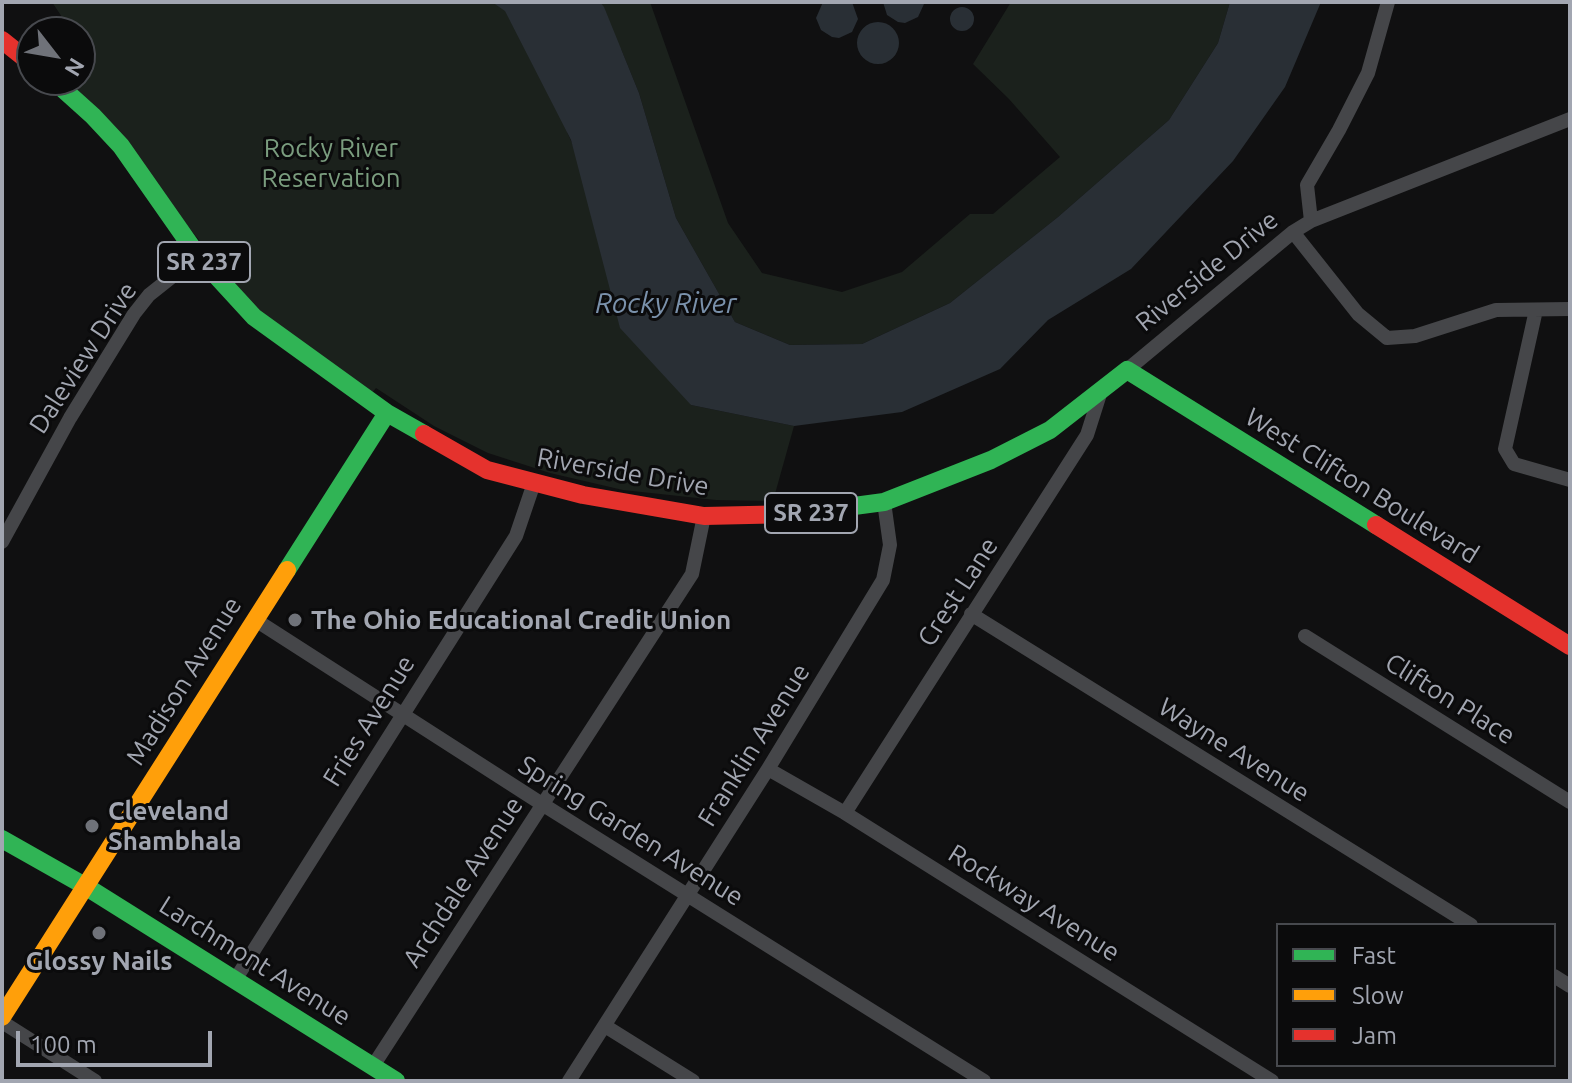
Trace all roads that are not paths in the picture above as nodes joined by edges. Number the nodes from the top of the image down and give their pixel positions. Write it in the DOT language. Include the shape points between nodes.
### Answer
graph roads {
  1 [pos="1388,2"];
  2 [pos="71,96"];
  3 [pos="1570,119"];
  4 [pos="1311,221"];
  5 [pos="1293,232"];
  6 [pos="198,256"];
  7 [pos="1570,309"];
  8 [pos="1536,310"];
  9 [pos="1127,370"];
  10 [pos="1101,391"];
  11 [pos="387,413"];
  12 [pos="1570,480"];
  13 [pos="534,483"];
  14 [pos="884,502"];
  15 [pos="704,516"];
  16 [pos="2,542"];
  17 [pos="971,614"];
  18 [pos="254,619"];
  19 [pos="1305,636"];
  20 [pos="1570,646"];
  21 [pos="401,715"];
  22 [pos="768,769"];
  23 [pos="1570,802"];
  24 [pos="542,804"];
  25 [pos="845,813"];
  26 [pos="2,839"];
  27 [pos="85,886"];
  28 [pos="688,896"];
  29 [pos="1468,923"];
  30 [pos="235,980"];
  31 [pos="2,1020"];
  32 [pos="605,1026"];
  33 [pos="373,1066"];
  34 [pos="95,1081"];
  35 [pos="396,1081"];
  36 [pos="569,1081"];
  37 [pos="693,1081"];
  38 [pos="984,1081"];
  39 [pos="1272,1081"];
  1 -- 4 [label="street" via="1368,73 1307,185"];
  2 -- 6 [label="main road, Riverside Drive / SR 237" via="121,146"];
  3 -- 4 [label="street, Riverside Drive"];
  4 -- 5 [label="street, Riverside Drive"];
  5 -- 8 [label="street" via="1358,314 1387,338 1415,336 1496,310"];
  5 -- 9 [label="street, Riverside Drive"];
  6 -- 11 [label="main road, Riverside Drive / SR 237" via="254,317"];
  6 -- 16 [label="street, Daleview Drive" via="149,295 134,314"];
  7 -- 8 [label="street"];
  8 -- 12 [label="street" via="1505,449 1514,464"];
  9 -- 10 [label="main road, Riverside Drive / SR 237"];
  9 -- 20 [label="main road, West Clifton Boulevard"];
  10 -- 14 [label="main road, Riverside Drive / SR 237" via="1050,430"];
  10 -- 17 [label="street, Crest Lane" via="1087,435"];
  11 -- 13 [label="main road, Riverside Drive / SR 237" via="487,470"];
  11 -- 18 [label="main road, Madison Avenue"];
  13 -- 15 [label="main road, Riverside Drive / SR 237"];
  13 -- 21 [label="street, Fries Avenue" via="516,536"];
  14 -- 15 [label="main road, Riverside Drive / SR 237" via="813,513"];
  14 -- 22 [label="street, Franklin Avenue" via="890,545 883,580"];
  15 -- 24 [label="street, Archdale Avenue" via="692,574"];
  17 -- 25 [label="street, Crest Lane"];
  17 -- 29 [label="street, Wayne Avenue"];
  18 -- 21 [label="street, Spring Garden Avenue"];
  18 -- 27 [label="main road, Madison Avenue"];
  19 -- 23 [label="street, Clifton Place"];
  21 -- 24 [label="street, Spring Garden Avenue"];
  21 -- 30 [label="street, Fries Avenue"];
  22 -- 25 [label="street, Rockway Avenue"];
  22 -- 28 [label="street, Franklin Avenue"];
  24 -- 28 [label="street, Spring Garden Avenue"];
  24 -- 33 [label="street, Archdale Avenue"];
  25 -- 39 [label="street, Rockway Avenue"];
  26 -- 27 [label="main road, Larchmont Avenue"];
  27 -- 30 [label="main road, Larchmont Avenue"];
  27 -- 31 [label="main road, Madison Avenue"];
  28 -- 32 [label="street, Franklin Avenue"];
  28 -- 38 [label="street, Spring Garden Avenue"];
  30 -- 33 [label="main road, Larchmont Avenue"];
  31 -- 34 [label="street"];
  32 -- 36 [label="street, Franklin Avenue"];
  32 -- 37 [label="street"];
  33 -- 35 [label="main road, Larchmont Avenue"];
}
